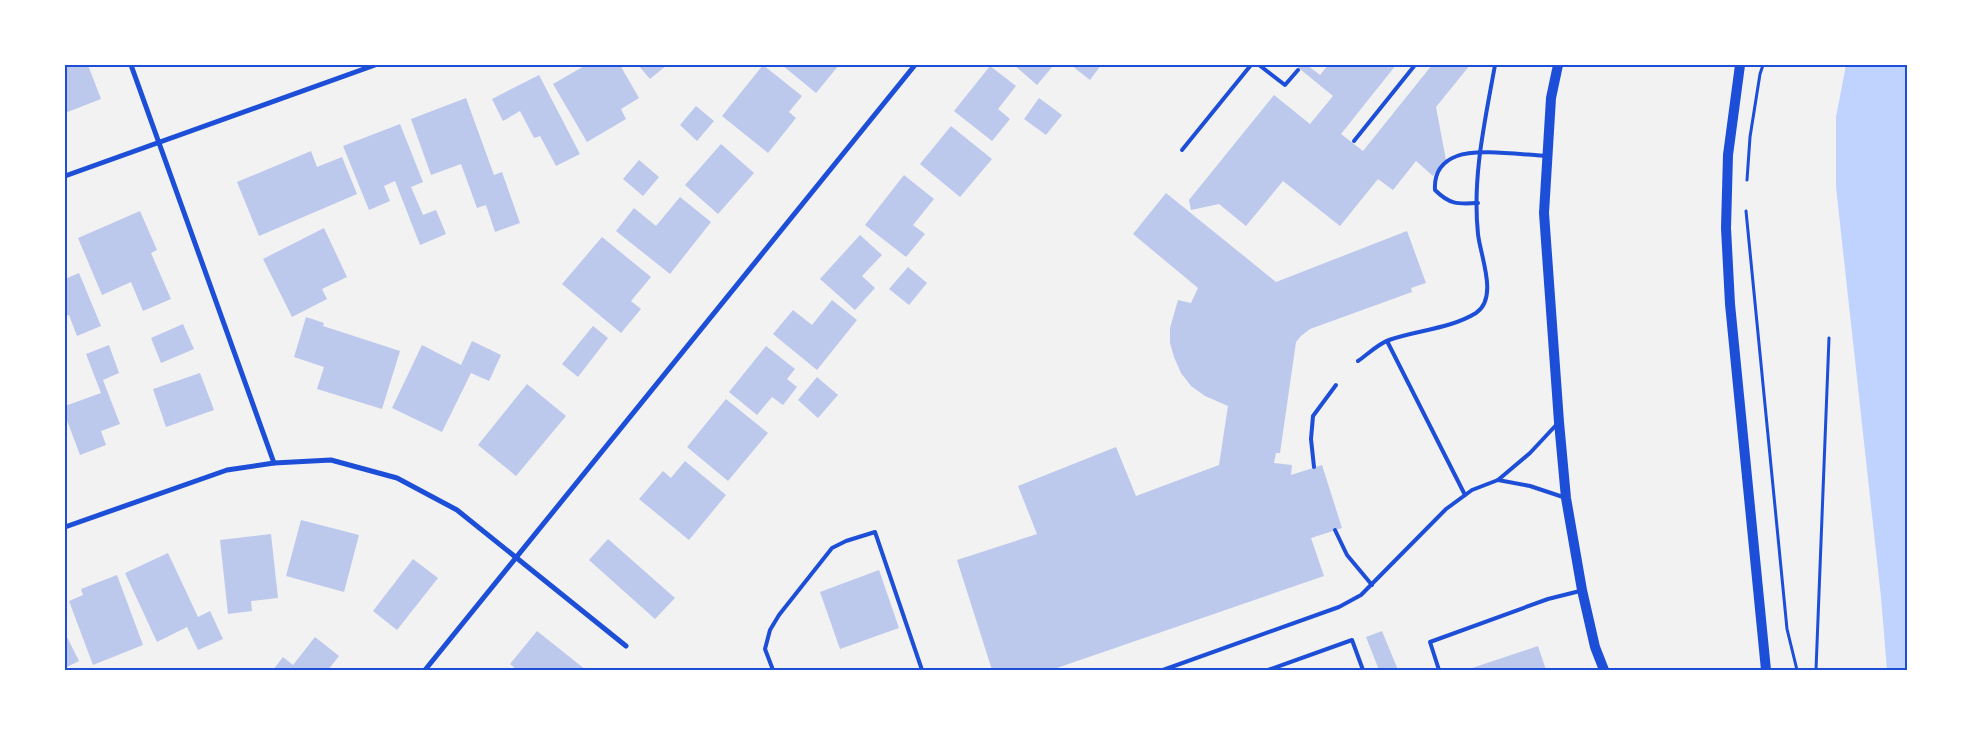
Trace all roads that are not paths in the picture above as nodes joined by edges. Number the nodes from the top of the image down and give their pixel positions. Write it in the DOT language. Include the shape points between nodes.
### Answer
graph roads {
  1 [pos="131,65"];
  2 [pos="375,65"];
  3 [pos="915,65"];
  4 [pos="1251,65"];
  5 [pos="1259,65"];
  6 [pos="1415,65"];
  7 [pos="1495,65"];
  8 [pos="1558,65"];
  9 [pos="1740,65"];
  10 [pos="1298,70"];
  11 [pos="1354,141"];
  12 [pos="159,142"];
  13 [pos="1182,150"];
  14 [pos="1480,153"];
  15 [pos="1547,156"];
  16 [pos="65,176"];
  17 [pos="1478,203"];
  18 [pos="1388,340"];
  19 [pos="1358,361"];
  20 [pos="1336,385"];
  21 [pos="1559,422"];
  22 [pos="274,464"];
  23 [pos="1314,467"];
  24 [pos="1498,480"];
  25 [pos="1465,495"];
  26 [pos="1566,498"];
  27 [pos="65,527"];
  28 [pos="1335,530"];
  29 [pos="517,557"];
  30 [pos="1372,585"];
  31 [pos="1582,590"];
  32 [pos="626,646"];
  33 [pos="425,670"];
  34 [pos="773,670"];
  35 [pos="922,670"];
  36 [pos="1163,670"];
  37 [pos="1268,670"];
  38 [pos="1363,670"];
  39 [pos="1439,670"];
  40 [pos="1604,670"];
  41 [pos="1766,670"];
  1 -- 12 [label="street"];
  2 -- 12 [label="street"];
  3 -- 29 [label="street"];
  4 -- 13 [label="lane"];
  5 -- 10 [label="lane" via="1285,85"];
  6 -- 11 [label="lane"];
  7 -- 14 [label="lane"];
  8 -- 15 [label="main road" via="1551,98"];
  9 -- 41 [label="main road" via="1728,155 1726,228 1730,304"];
  12 -- 16 [label="street"];
  12 -- 22 [label="street"];
  14 -- 15 [label="lane"];
  14 -- 17 [label="lane"];
  14 -- 17 [label="lane" via="1458,155 1442,166 1434,179 1435,190 1445,200 1459,204"];
  15 -- 21 [label="main road" via="1544,213"];
  17 -- 18 [label="lane" via="1478,234 1488,283 1486,299 1478,312 1454,323"];
  18 -- 19 [label="lane"];
  18 -- 25 [label="lane"];
  20 -- 23 [label="lane" via="1313,416 1310,439"];
  21 -- 24 [label="lane"];
  21 -- 26 [label="main road"];
  22 -- 27 [label="street" via="226,470"];
  22 -- 29 [label="street" via="331,460 397,478 457,510"];
  24 -- 25 [label="lane"];
  24 -- 26 [label="lane"];
  25 -- 30 [label="lane" via="1446,509"];
  26 -- 31 [label="main road"];
  28 -- 30 [label="lane" via="1347,555"];
  29 -- 32 [label="street"];
  29 -- 33 [label="street"];
  30 -- 36 [label="lane" via="1339,607"];
  31 -- 39 [label="lane" via="1430,642"];
  31 -- 40 [label="main road" via="1595,647"];
  34 -- 35 [label="lane" via="765,648 779,615 832,548 876,532"];
  37 -- 38 [label="lane" via="1352,640"];
}
